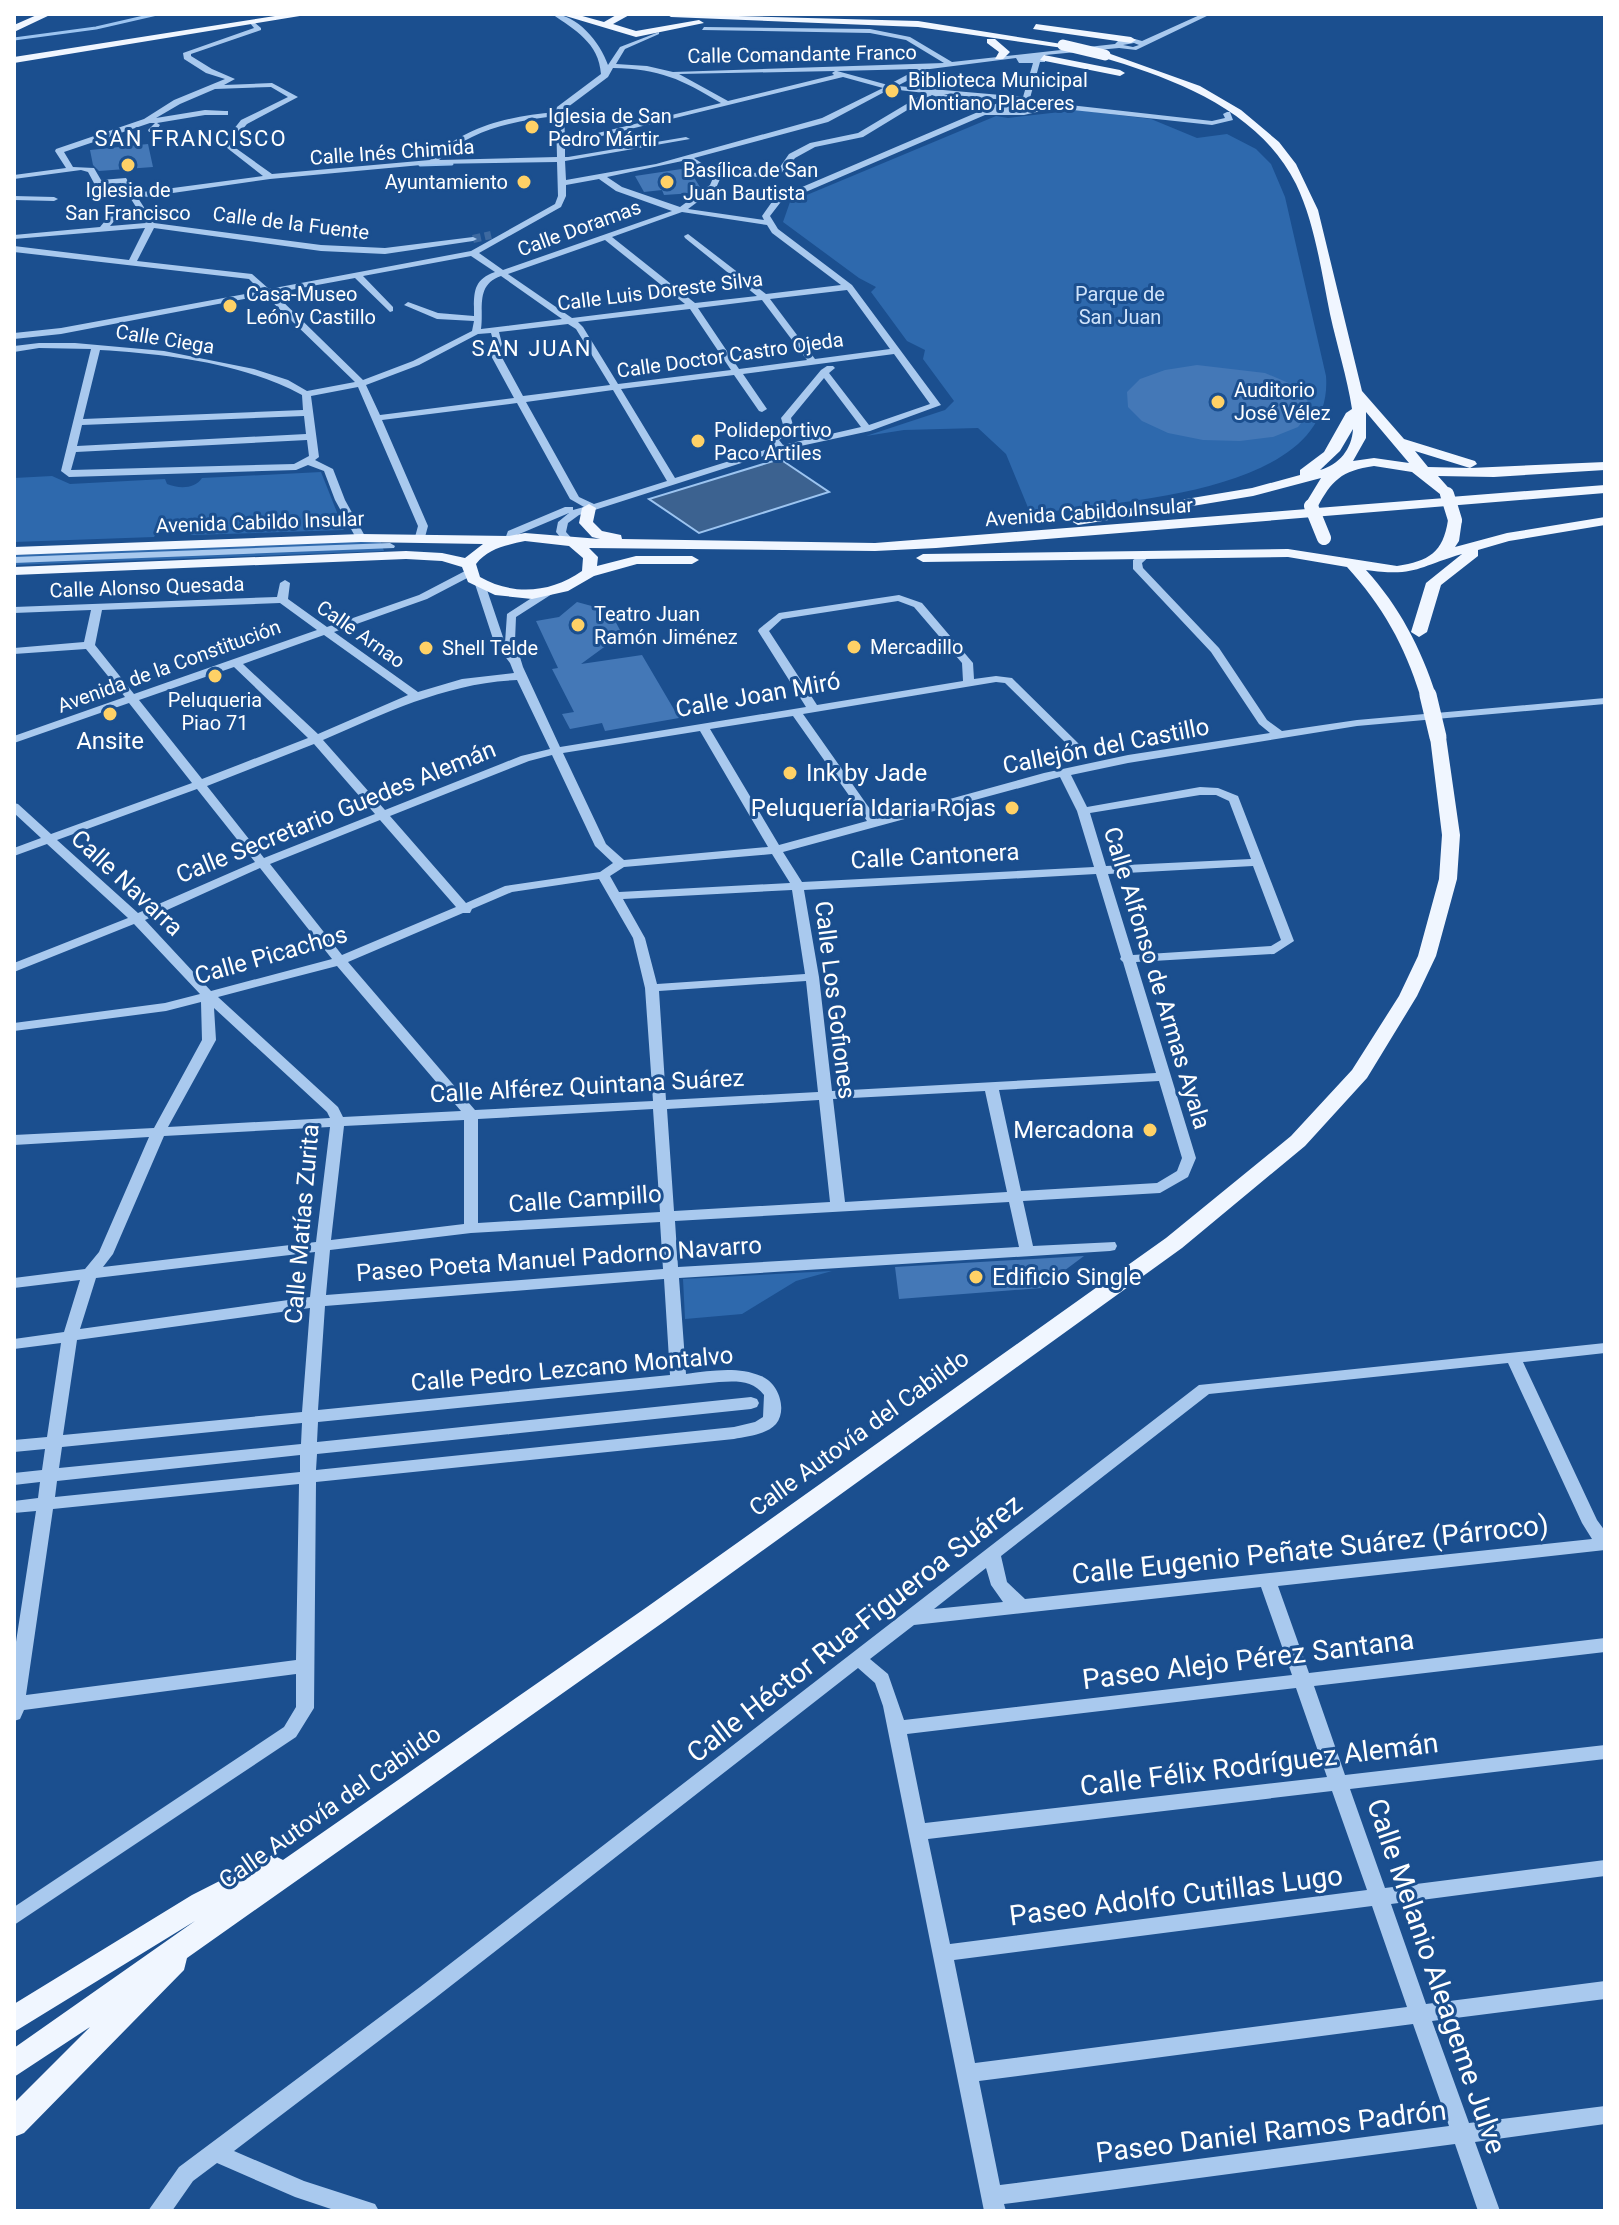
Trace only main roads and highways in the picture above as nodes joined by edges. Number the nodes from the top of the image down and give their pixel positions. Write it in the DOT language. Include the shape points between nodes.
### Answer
graph roads {
  1 [pos="47,14"];
  2 [pos="307,14"];
  3 [pos="564,14"];
  4 [pos="625,14"];
  5 [pos="663,14"];
  6 [pos="671,14"];
  7 [pos="865,20"];
  8 [pos="832,21"];
  9 [pos="891,22"];
  10 [pos="613,27"];
  11 [pos="675,27"];
  12 [pos="14,29"];
  13 [pos="991,41"];
  14 [pos="1021,55"];
  15 [pos="999,57"];
  16 [pos="1041,58"];
  17 [pos="14,60"];
  18 [pos="1278,148"];
  19 [pos="1356,398"];
  20 [pos="1390,435"];
  21 [pos="1605,466"];
  22 [pos="1336,470"];
  23 [pos="1526,470"];
  24 [pos="1424,471"];
  25 [pos="1272,488"];
  26 [pos="1605,489"];
  27 [pos="1605,500"];
  28 [pos="591,507"];
  29 [pos="1605,521"];
  30 [pos="1507,537"];
  31 [pos="508,539"];
  32 [pos="572,543"];
  33 [pos="936,544"];
  34 [pos="712,546"];
  35 [pos="14,551"];
  36 [pos="1251,553"];
  37 [pos="923,558"];
  38 [pos="1438,558"];
  39 [pos="1349,560"];
  40 [pos="14,571"];
  41 [pos="589,573"];
  42 [pos="473,574"];
  43 [pos="1395,612"];
  44 [pos="1419,632"];
  45 [pos="1419,663"];
  46 [pos="337,1835"];
  47 [pos="206,1928"];
  48 [pos="14,2019"];
  49 [pos="14,2064"];
  50 [pos="14,2123"];
  1 -- 12 [label="main road"];
  2 -- 17 [label="main road"];
  3 -- 10 [label="main road"];
  4 -- 10 [label="main road"];
  5 -- 11 [label="main road" via="678,21"];
  6 -- 7 [label="main road"];
  7 -- 9 [label="main road"];
  7 -- 18 [label="main road" via="1015,25 1138,44 1240,102 1263,122"];
  8 -- 9 [label="main road"];
  8 -- 11 [label="main road" via="714,21"];
  8 -- 13 [label="main road"];
  9 -- 18 [label="main road, bridge" via="980,31 1105,55 1217,98 1248,118"];
  10 -- 11 [label="main road" via="657,33"];
  13 -- 14 [label="main road" via="1019,48"];
  13 -- 15 [label="main road" via="1005,52"];
  16 -- 18 [label="main road" via="1104,68 1158,85 1227,114"];
  18 -- 19 [label="main road" via="1295,172 1313,217"];
  19 -- 20 [label="main road"];
  19 -- 22 [label="main road" via="1360,435 1354,451"];
  19 -- 25 [label="main road" via="1346,434 1332,453 1313,469"];
  20 -- 23 [label="main road" via="1440,457"];
  20 -- 24 [label="main road"];
  21 -- 23 [label="main road"];
  22 -- 24 [label="main road" via="1384,463"];
  22 -- 25 [label="main road"];
  22 -- 39 [label="main road, bridge" via="1320,485 1311,506 1324,538"];
  23 -- 24 [label="main road"];
  24 -- 38 [label="main road, bridge" via="1447,494 1455,520 1452,541"];
  25 -- 33 [label="main road"];
  26 -- 33 [label="main road, Avenida Cabildo Insular"];
  27 -- 37 [label="main road, Avenida Cabildo Insular"];
  28 -- 34 [label="main road" via="586,523 597,534"];
  29 -- 30 [label="main road"];
  30 -- 38 [label="main road"];
  30 -- 44 [label="main road" via="1466,557 1434,583"];
  31 -- 32 [label="main road, Avenida Cabildo Insular" via="543,537"];
  31 -- 35 [label="main road, Avenida Cabildo Insular" via="361,538"];
  31 -- 42 [label="main road" via="481,550"];
  32 -- 34 [label="main road, Avenida Cabildo Insular"];
  32 -- 41 [label="main road" via="591,557"];
  33 -- 34 [label="main road, Avenida Cabildo Insular"];
  36 -- 37 [label="main road"];
  36 -- 39 [label="main road"];
  36 -- 43 [label="main road" via="1333,570 1359,582"];
  37 -- 41 [label="main road, Avenida Cabildo Insular" via="636,560"];
  38 -- 39 [label="main road" via="1397,570"];
  38 -- 44 [label="main road, Calle Autovía del Cabildo" via="1420,581 1414,611"];
  39 -- 43 [label="main road, Calle Autovía del Cabildo"];
  40 -- 42 [label="main road, Avenida Cabildo Insular" via="406,555 442,557"];
  41 -- 42 [label="main road, Avenida Cabildo Insular" via="566,588 510,593"];
  43 -- 45 [label="main road, Calle Autovía del Cabildo"];
  44 -- 45 [label="main road, Calle Autovía del Cabildo"];
  45 -- 46 [label="main road, Calle Autovía del Cabildo, bridge" via="1438,737 1451,835 1448,879 1427,956 1360,1074 1298,1141 1174,1243"];
  46 -- 47 [label="main road, Calle Autovía del Cabildo"];
  46 -- 48 [label="main road" via="202,1903"];
  47 -- 49 [label="main road, Calle Autovía del Cabildo"];
  47 -- 50 [label="main road"];
}
